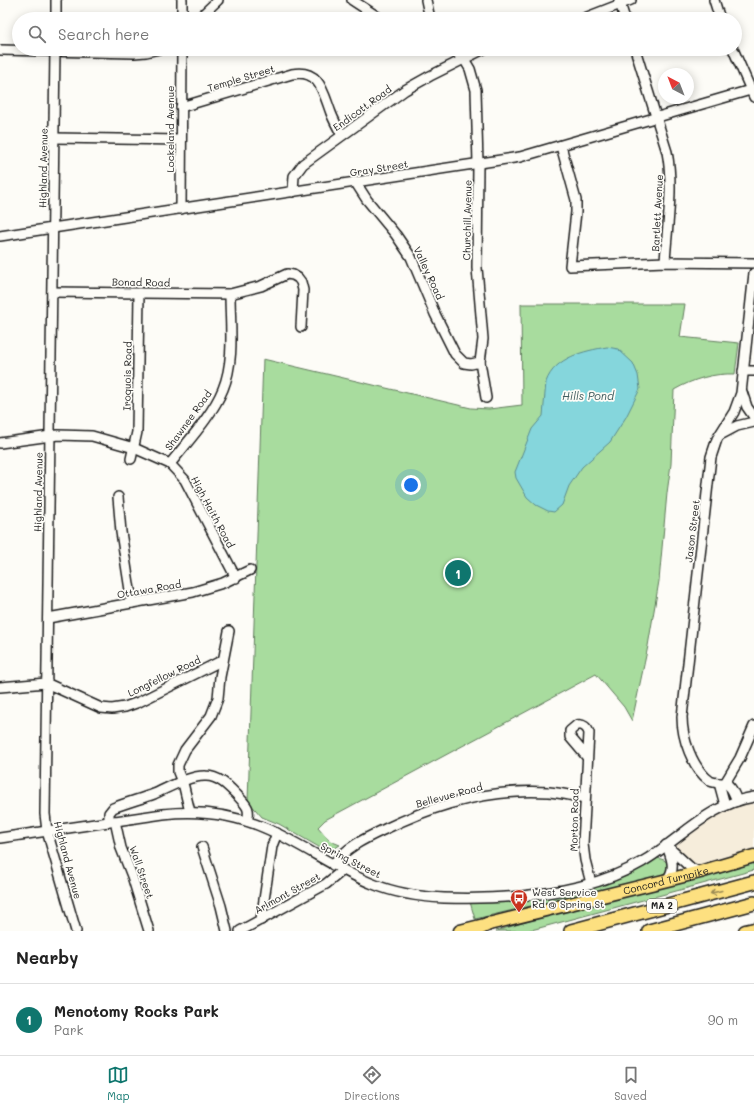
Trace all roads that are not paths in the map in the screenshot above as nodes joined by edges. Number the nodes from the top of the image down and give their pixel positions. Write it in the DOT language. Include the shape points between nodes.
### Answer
graph roads {
  1 [pos="56,0"];
  2 [pos="182,0"];
  3 [pos="218,0"];
  4 [pos="352,0"];
  5 [pos="426,0"];
  6 [pos="631,0"];
  7 [pos="714,0"];
  8 [pos="620,2"];
  9 [pos="56,12"];
  10 [pos="182,12"];
  11 [pos="205,12"];
  12 [pos="370,12"];
  13 [pos="429,12"];
  14 [pos="598,12"];
  15 [pos="623,12"];
  16 [pos="718,12"];
  17 [pos="0,50"];
  18 [pos="12,50"];
  19 [pos="55,56"];
  20 [pos="182,56"];
  21 [pos="460,56"];
  22 [pos="470,56"];
  23 [pos="637,56"];
  24 [pos="736,56"];
  25 [pos="464,59"];
  26 [pos="753,92"];
  27 [pos="181,107"];
  28 [pos="657,118"];
  29 [pos="342,135"];
  30 [pos="54,138"];
  31 [pos="181,140"];
  32 [pos="561,146"];
  33 [pos="478,164"];
  34 [pos="356,183"];
  35 [pos="294,192"];
  36 [pos="181,209"];
  37 [pos="53,228"];
  38 [pos="0,236"];
  39 [pos="665,262"];
  40 [pos="754,262"];
  41 [pos="754,273"];
  42 [pos="52,292"];
  43 [pos="139,293"];
  44 [pos="230,294"];
  45 [pos="301,327"];
  46 [pos="480,362"];
  47 [pos="743,371"];
  48 [pos="754,371"];
  49 [pos="742,389"];
  50 [pos="486,398"];
  51 [pos="754,417"];
  52 [pos="754,422"];
  53 [pos="50,436"];
  54 [pos="719,436"];
  55 [pos="0,443"];
  56 [pos="134,448"];
  57 [pos="132,459"];
  58 [pos="170,464"];
  59 [pos="118,497"];
  60 [pos="250,570"];
  61 [pos="236,578"];
  62 [pos="132,603"];
  63 [pos="48,618"];
  64 [pos="229,631"];
  65 [pos="223,660"];
  66 [pos="46,683"];
  67 [pos="0,687"];
  68 [pos="754,726"];
  69 [pos="587,756"];
  70 [pos="182,782"];
  71 [pos="722,783"];
  72 [pos="585,798"];
  73 [pos="754,798"];
  74 [pos="737,801"];
  75 [pos="725,805"];
  76 [pos="190,812"];
  77 [pos="112,821"];
  78 [pos="246,821"];
  79 [pos="48,830"];
  80 [pos="277,833"];
  81 [pos="0,838"];
  82 [pos="666,846"];
  83 [pos="202,847"];
  84 [pos="754,856"];
  85 [pos="333,865"];
  86 [pos="342,870"];
  87 [pos="700,872"];
  88 [pos="666,881"];
  89 [pos="754,882"];
  90 [pos="591,883"];
  91 [pos="754,903"];
  92 [pos="261,920"];
  93 [pos="488,924"];
  94 [pos="754,929"];
  95 [pos="76,931"];
  96 [pos="149,931"];
  97 [pos="227,931"];
  98 [pos="240,931"];
  99 [pos="460,931"];
  100 [pos="474,931"];
  101 [pos="571,931"];
  102 [pos="649,931"];
  103 [pos="745,931"];
  1 -- 9 [label="street"];
  2 -- 10 [label="street"];
  3 -- 11 [label="street"];
  4 -- 12 [label="street"];
  5 -- 13 [label="street"];
  6 -- 8 [label="street"];
  7 -- 16 [label="street"];
  8 -- 14 [label="street"];
  8 -- 15 [label="street"];
  17 -- 18 [label="street"];
  19 -- 30 [label="street, Highland Avenue"];
  20 -- 27 [label="street, Lockeland Avenue"];
  21 -- 25 [label="street, Churchill Avenue"];
  22 -- 25 [label="street, Endicott Road"];
  23 -- 28 [label="street, Bartlett Avenue"];
  24 -- 26 [label="street"];
  25 -- 29 [label="street, Endicott Road" via="405,90"];
  25 -- 33 [label="street, Churchill Avenue" via="476,90"];
  26 -- 28 [label="street, Gray Street"];
  27 -- 29 [label="street, Temple Street" via="292,74 306,73 317,80"];
  27 -- 31 [label="street, Lockeland Avenue"];
  28 -- 32 [label="street, Gray Street"];
  28 -- 39 [label="street, Bartlett Avenue" via="668,152 670,174"];
  29 -- 35 [label="street, Endicott Road" via="297,170 294,176"];
  30 -- 31 [label="street"];
  30 -- 37 [label="street, Highland Avenue"];
  31 -- 36 [label="street, Lockeland Avenue"];
  32 -- 33 [label="street, Gray Street" via="520,157"];
  32 -- 39 [label="street" via="576,200 570,266"];
  33 -- 34 [label="street, Gray Street"];
  33 -- 46 [label="street, Churchill Avenue" via="478,268 483,339"];
  34 -- 35 [label="street, Gray Street"];
  34 -- 46 [label="street, Valley Road" via="411,257 455,354 464,363"];
  35 -- 36 [label="street, Gray Street"];
  36 -- 37 [label="street, Gray Street"];
  37 -- 38 [label="street, Gray Street"];
  37 -- 42 [label="street, Highland Avenue"];
  39 -- 40 [label="street"];
  41 -- 47 [label="street, Jason Street"];
  42 -- 43 [label="street, Bonad Road"];
  42 -- 53 [label="street, Highland Avenue"];
  43 -- 44 [label="street, Bonad Road"];
  43 -- 56 [label="street, Iroquois Road" via="137,432"];
  44 -- 45 [label="street, Bonad Road" via="260,286 287,274 293,275 301,282 303,290"];
  44 -- 58 [label="street, Shawnee Road" via="230,363 224,388 210,412"];
  46 -- 50 [label="street, Churchill Avenue"];
  47 -- 48 [label="street"];
  47 -- 49 [label="street, Jason Street"];
  49 -- 51 [label="street" via="747,407"];
  49 -- 54 [label="street, Jason Street" via="734,412"];
  52 -- 54 [label="street" via="737,426"];
  53 -- 55 [label="street, High Haith Road"];
  53 -- 56 [label="street, High Haith Road" via="92,436"];
  53 -- 63 [label="street, Highland Avenue"];
  54 -- 71 [label="street, Jason Street" via="711,457 682,722 686,744 700,770 709,780"];
  56 -- 57 [label="street, Iroquois Road"];
  56 -- 58 [label="street, High Haith Road"];
  58 -- 61 [label="street, High Haith Road" via="185,480"];
  59 -- 62 [label="street"];
  60 -- 61 [label="street, Ottawa Road"];
  61 -- 62 [label="street, Ottawa Road" via="193,592"];
  62 -- 63 [label="street, Ottawa Road"];
  63 -- 66 [label="street, Highland Avenue"];
  64 -- 65 [label="street"];
  65 -- 66 [label="street, Longfellow Road" via="139,702 112,709 100,708"];
  65 -- 70 [label="street" via="218,698 211,716 179,760 177,770"];
  66 -- 67 [label="street, Longfellow Road"];
  66 -- 79 [label="street, Highland Avenue" via="45,814"];
  68 -- 71 [label="street" via="740,758"];
  69 -- 72 [label="street, Morton Road"];
  70 -- 76 [label="street"];
  70 -- 77 [label="street" via="113,808 109,813"];
  70 -- 78 [label="street" via="205,776 220,780 248,808"];
  71 -- 74 [label="street, Jason Street" via="732,790"];
  71 -- 75 [label="street"];
  72 -- 85 [label="street, Bellevue Road" via="548,792 524,792 494,794 451,803 411,817 362,840 342,854"];
  72 -- 90 [label="street, Morton Road" via="583,851"];
  73 -- 74 [label="street, Spring Street"];
  74 -- 75 [label="street, Spring Street"];
  75 -- 82 [label="street, Spring Street" via="697,821"];
  76 -- 77 [label="street, Spring Street"];
  76 -- 78 [label="street, Spring Street"];
  77 -- 79 [label="street, Spring Street"];
  77 -- 96 [label="street, Wall Street"];
  78 -- 80 [label="street, Spring Street"];
  79 -- 81 [label="street, Spring Street"];
  79 -- 95 [label="street, Highland Avenue"];
  80 -- 85 [label="street, Spring Street"];
  80 -- 92 [label="street" via="272,846"];
  82 -- 87 [label="street" via="691,868"];
  82 -- 88 [label="street" via="673,867"];
  82 -- 90 [label="street, Spring Street" via="633,867"];
  83 -- 97 [label="street"];
  84 -- 87 [label="main road, Concord Turnpike"];
  85 -- 86 [label="street, Spring Street"];
  86 -- 90 [label="street, Spring Street" via="389,890 437,897 518,896"];
  86 -- 92 [label="street, Arlmont Street" via="326,884"];
  87 -- 88 [label="main road, Concord Turnpike"];
  88 -- 93 [label="main road, Concord Turnpike"];
  89 -- 101 [label="highway, MA 2, one-way"];
  91 -- 102 [label="highway, MA 2"];
  92 -- 98 [label="street, Arlmont Street"];
  93 -- 99 [label="main road, Concord Turnpike"];
  93 -- 100 [label="highway"];
  94 -- 103 [label="main road"];
}
